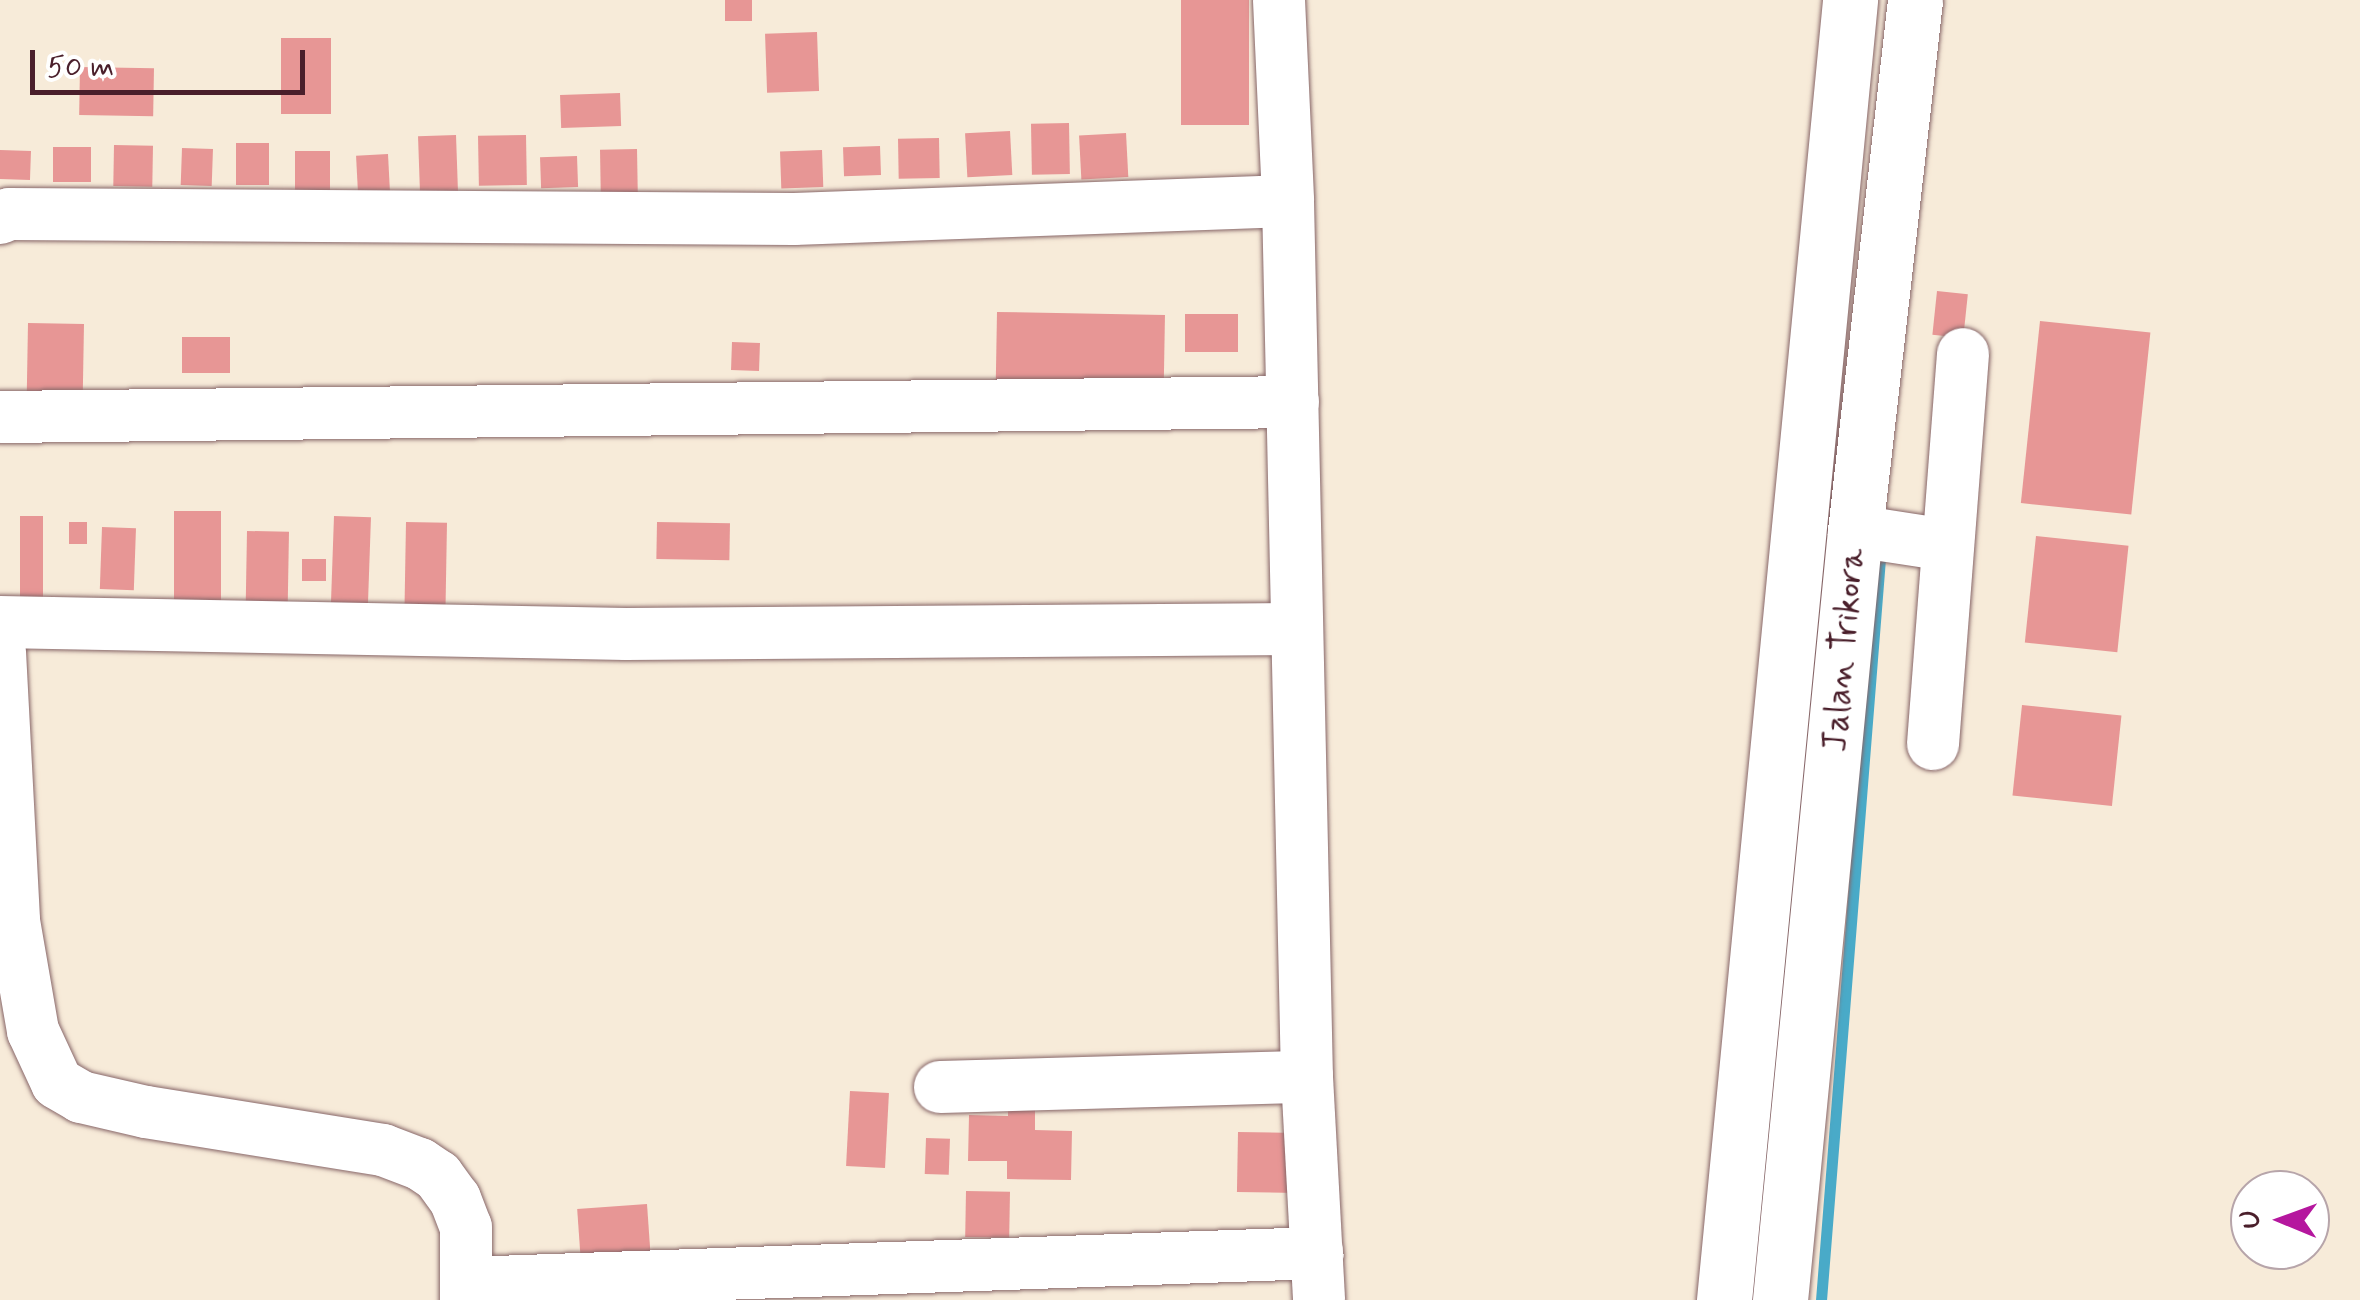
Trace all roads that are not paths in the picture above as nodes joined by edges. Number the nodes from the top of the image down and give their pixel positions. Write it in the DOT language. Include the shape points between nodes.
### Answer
graph roads {
  1 [pos="1279,0"];
  2 [pos="1850,0"];
  3 [pos="1915,0"];
  4 [pos="1288,201"];
  5 [pos="0,218"];
  6 [pos="1963,354"];
  7 [pos="1293,402"];
  8 [pos="0,416"];
  9 [pos="1856,531"];
  10 [pos="1946,544"];
  11 [pos="0,622"];
  12 [pos="1297,628"];
  13 [pos="0,652"];
  14 [pos="1932,744"];
  15 [pos="1307,1077"];
  16 [pos="940,1087"];
  17 [pos="1740,1146"];
  18 [pos="1797,1152"];
  19 [pos="1318,1277"];
  20 [pos="467,1292"];
  21 [pos="1724,1300"];
  22 [pos="1780,1300"];
  1 -- 4 [label="street"];
  2 -- 17 [label="main road, Jalan Trikora"];
  3 -- 9 [label="main road, Jalan Trikora"];
  4 -- 5 [label="street" via="794,220"];
  4 -- 7 [label="street"];
  6 -- 10 [label="street"];
  7 -- 8 [label="street"];
  7 -- 12 [label="street"];
  9 -- 10 [label="street"];
  9 -- 18 [label="main road, Jalan Trikora"];
  10 -- 14 [label="street"];
  11 -- 12 [label="street" via="626,634"];
  12 -- 15 [label="street"];
  13 -- 20 [label="street" via="14,921 32,1031 57,1083 81,1098 383,1150 420,1164 456,1199 466,1227"];
  15 -- 16 [label="street"];
  15 -- 19 [label="street"];
  17 -- 18 [label="main road"];
  17 -- 21 [label="main road, Jalan Trikora"];
  18 -- 22 [label="main road, Jalan Trikora"];
  19 -- 20 [label="street"];
}
